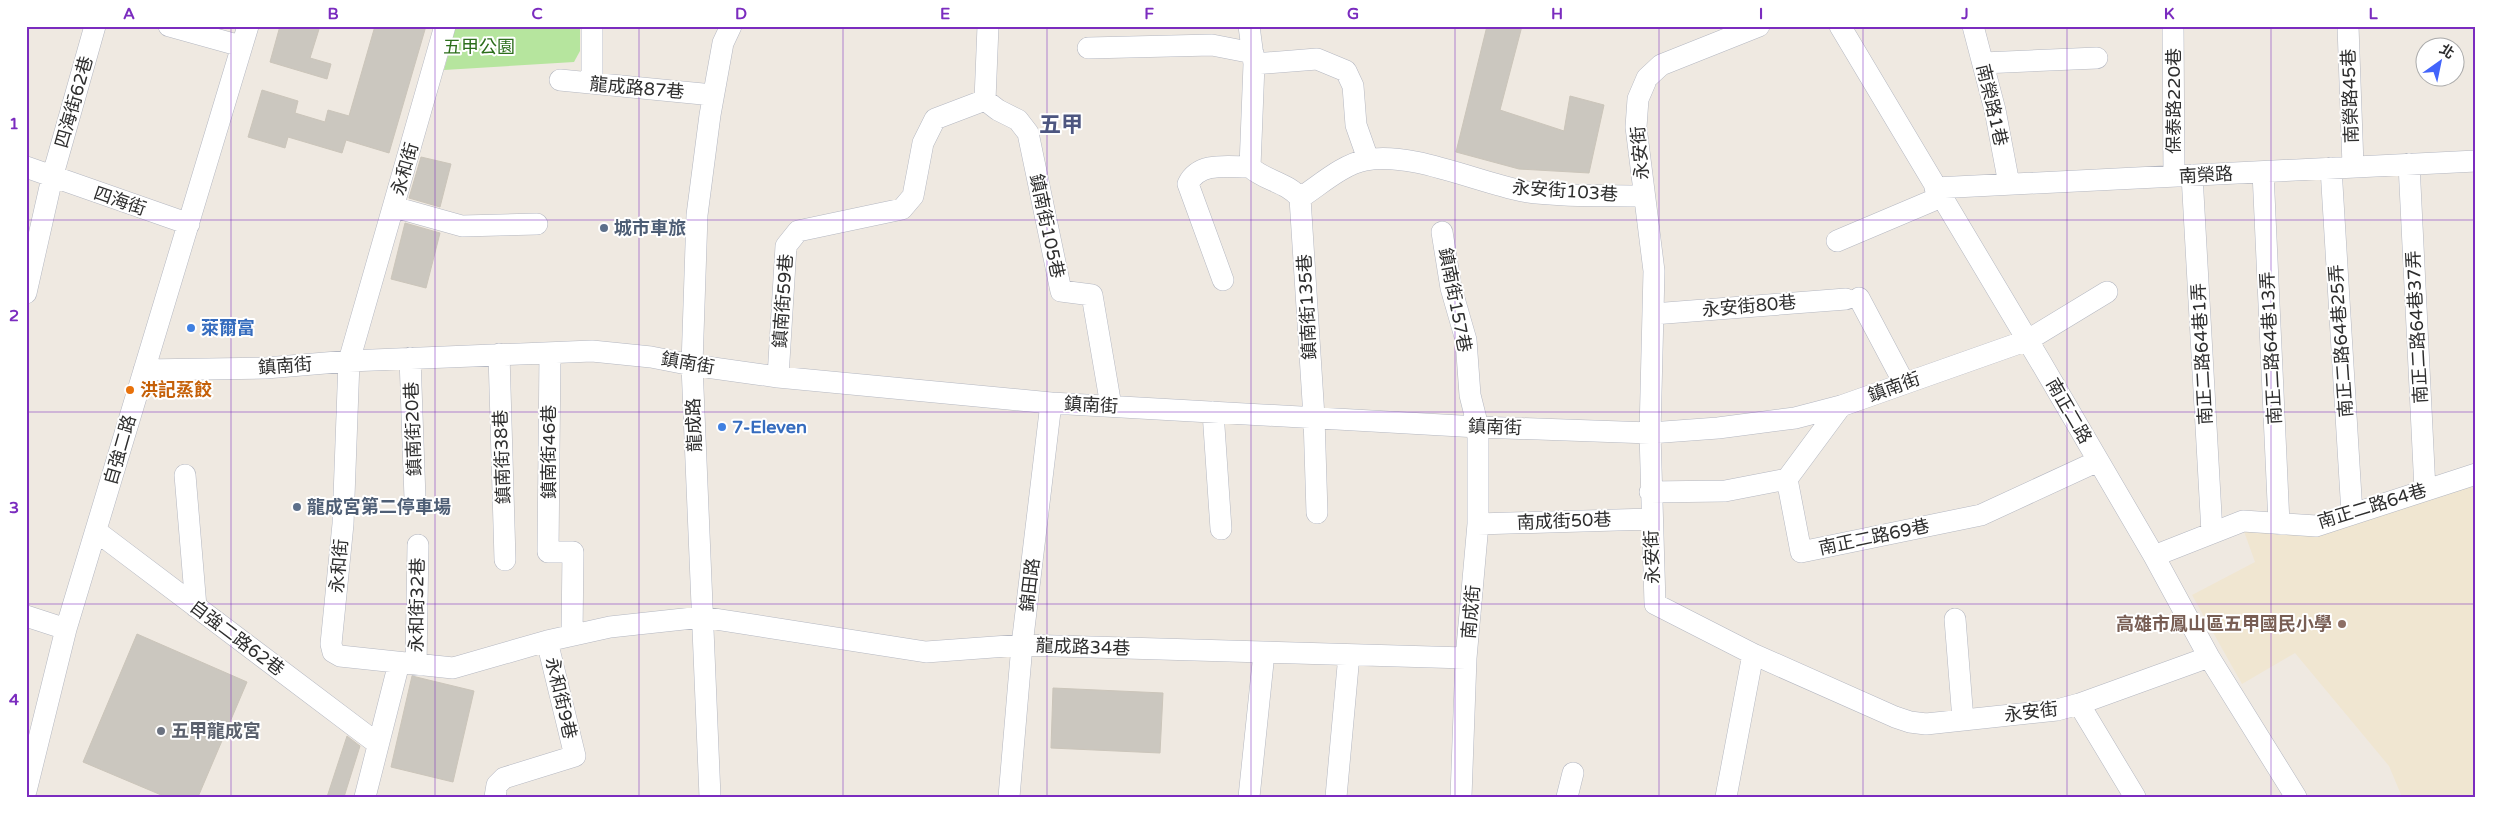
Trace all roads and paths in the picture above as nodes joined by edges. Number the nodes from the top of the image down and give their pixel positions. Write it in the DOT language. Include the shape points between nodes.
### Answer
graph roads {
  1 [pos="95,26"];
  2 [pos="169,26"];
  3 [pos="445,26"];
  4 [pos="592,26"];
  5 [pos="731,26"];
  6 [pos="988,26"];
  7 [pos="1249,26"];
  8 [pos="1759,26"];
  9 [pos="1973,26"];
  10 [pos="2173,26"];
  11 [pos="2348,26"];
  12 [pos="1845,27"];
  13 [pos="244,36"];
  14 [pos="1088,48"];
  15 [pos="2097,58"];
  16 [pos="1253,59"];
  17 [pos="1983,63"];
  18 [pos="560,80"];
  19 [pos="592,83"];
  20 [pos="714,95"];
  21 [pos="986,100"];
  22 [pos="1368,159"];
  23 [pos="2476,161"];
  24 [pos="2409,164"];
  25 [pos="2352,166"];
  26 [pos="26,167"];
  27 [pos="1250,167"];
  28 [pos="2331,168"];
  29 [pos="2263,172"];
  30 [pos="2183,176"];
  31 [pos="52,178"];
  32 [pos="2009,184"];
  33 [pos="1938,192"];
  34 [pos="1644,196"];
  35 [pos="1300,198"];
  36 [pos="394,208"];
  37 [pos="189,224"];
  38 [pos="537,224"];
  39 [pos="1442,232"];
  40 [pos="1837,241"];
  41 [pos="1223,280"];
  42 [pos="2107,292"];
  43 [pos="26,293"];
  44 [pos="1653,314"];
  45 [pos="2028,340"];
  46 [pos="550,352"];
  47 [pos="499,354"];
  48 [pos="410,358"];
  49 [pos="349,361"];
  50 [pos="692,365"];
  51 [pos="144,370"];
  52 [pos="778,377"];
  53 [pos="1904,383"];
  54 [pos="1051,402"];
  55 [pos="1111,406"];
  56 [pos="1842,406"];
  57 [pos="1214,412"];
  58 [pos="1314,417"];
  59 [pos="1478,427"];
  60 [pos="1650,433"];
  61 [pos="2098,461"];
  62 [pos="2476,474"];
  63 [pos="185,475"];
  64 [pos="1787,479"];
  65 [pos="2425,490"];
  66 [pos="1650,492"];
  67 [pos="416,499"];
  68 [pos="1317,513"];
  69 [pos="2352,514"];
  70 [pos="1651,518"];
  71 [pos="1478,524"];
  72 [pos="2279,524"];
  73 [pos="1221,529"];
  74 [pos="96,531"];
  75 [pos="2212,533"];
  76 [pos="418,545"];
  77 [pos="2154,556"];
  78 [pos="504,560"];
  79 [pos="196,607"];
  80 [pos="26,616"];
  81 [pos="702,617"];
  82 [pos="1955,619"];
  83 [pos="66,629"];
  84 [pos="572,636"];
  85 [pos="547,640"];
  86 [pos="1022,645"];
  87 [pos="1264,652"];
  88 [pos="1753,654"];
  89 [pos="1349,655"];
  90 [pos="2209,657"];
  91 [pos="1466,658"];
  92 [pos="408,664"];
  93 [pos="2079,704"];
  94 [pos="1963,720"];
  95 [pos="378,744"];
  96 [pos="1573,773"];
  97 [pos="26,791"];
  98 [pos="2127,793"];
  99 [pos="365,797"];
  100 [pos="495,797"];
  101 [pos="710,797"];
  102 [pos="1009,797"];
  103 [pos="1249,797"];
  104 [pos="1336,797"];
  105 [pos="1462,797"];
  106 [pos="1567,797"];
  107 [pos="1726,797"];
  108 [pos="2296,797"];
  1 -- 31 [label="street, 四海街62巷"];
  2 -- 13 [label="street"];
  3 -- 36 [label="street, 永和街"];
  4 -- 19 [label="street"];
  5 -- 20 [label="street, 龍成路" via="723,44"];
  6 -- 21 [label="street"];
  7 -- 16 [label="street"];
  8 -- 34 [label="street, 永安街" via="1661,65 1647,78 1638,99 1636,127"];
  9 -- 17 [label="street, 南榮路1巷"];
  10 -- 30 [label="street, 保泰路220巷"];
  11 -- 25 [label="street, 南榮路45巷"];
  12 -- 33 [label="street, 南正二路"];
  13 -- 37 [label="street, 自強二路"];
  14 -- 16 [label="street" via="1212,45"];
  15 -- 17 [label="street"];
  16 -- 22 [label="street" via="1317,59 1346,71 1353,86 1356,125"];
  16 -- 27 [label="street"];
  17 -- 32 [label="street, 南榮路1巷"];
  18 -- 19 [label="street, 龍成路87巷"];
  19 -- 20 [label="street, 龍成路87巷"];
  20 -- 50 [label="street, 龍成路" via="697,215"];
  21 -- 52 [label="street, 鎮南街59巷" via="935,119 923,143 913,196 902,209 798,231 786,246"];
  21 -- 55 [label="street, 鎮南街105巷" via="1018,120 1028,133 1061,291 1092,295"];
  22 -- 34 [label="street, 永安街103巷" via="1402,159 1523,191"];
  22 -- 35 [label="street" via="1349,166"];
  23 -- 24 [label="street, 南榮路"];
  24 -- 25 [label="street, 南榮路"];
  24 -- 65 [label="street, 南正二路64巷37弄"];
  25 -- 28 [label="street, 南榮路"];
  26 -- 31 [label="street, 四海街"];
  27 -- 35 [label="street" via="1293,189"];
  27 -- 41 [label="street" via="1203,169 1192,176 1188,184"];
  28 -- 29 [label="street, 南榮路"];
  28 -- 69 [label="street, 南正二路64巷25弄"];
  29 -- 30 [label="street, 南榮路"];
  29 -- 72 [label="street, 南正二路64巷13弄"];
  30 -- 32 [label="street, 南榮路"];
  30 -- 75 [label="street, 南正二路64巷1弄"];
  31 -- 37 [label="street, 四海街"];
  31 -- 43 [label="street"];
  32 -- 33 [label="street, 南榮路"];
  33 -- 40 [label="street, 南榮路"];
  33 -- 45 [label="street, 南正二路"];
  34 -- 44 [label="street, 永安街" via="1654,271"];
  35 -- 58 [label="street, 鎮南街135巷"];
  36 -- 38 [label="street" via="462,226"];
  36 -- 49 [label="street, 永和街"];
  37 -- 51 [label="street, 自強二路"];
  39 -- 59 [label="street, 鎮南街157巷" via="1451,288 1466,340 1470,395"];
  42 -- 45 [label="street, 鎮南街"];
  44 -- 53 [label="street, 永安街80巷" via="1852,299"];
  44 -- 60 [label="street, 永安街"];
  45 -- 53 [label="street, 鎮南街"];
  45 -- 61 [label="street, 南正二路"];
  46 -- 47 [label="street, 鎮南街"];
  46 -- 50 [label="street, 鎮南街" via="592,351"];
  46 -- 84 [label="street, 鎮南街46巷" via="548,552 573,552"];
  47 -- 48 [label="street, 鎮南街"];
  47 -- 78 [label="street, 鎮南街38巷"];
  48 -- 49 [label="street, 鎮南街"];
  48 -- 67 [label="street, 鎮南街20巷"];
  49 -- 51 [label="street, 鎮南街" via="266,368"];
  49 -- 92 [label="street, 永和街" via="342,524 331,644 333,652 340,656"];
  50 -- 52 [label="street, 鎮南街"];
  50 -- 81 [label="street, 龍成路"];
  51 -- 74 [label="street, 自強二路"];
  52 -- 54 [label="street, 鎮南街"];
  53 -- 56 [label="street, 鎮南街"];
  54 -- 55 [label="street, 鎮南街"];
  54 -- 86 [label="street, 錦田路"];
  55 -- 57 [label="street, 鎮南街"];
  56 -- 60 [label="street, 鎮南街" via="1786,419"];
  56 -- 64 [label="street"];
  57 -- 58 [label="street, 鎮南街"];
  57 -- 73 [label="street"];
  58 -- 59 [label="street, 鎮南街"];
  58 -- 68 [label="street, 鎮南街135巷"];
  59 -- 60 [label="street, 鎮南街"];
  59 -- 71 [label="street, 南成街"];
  60 -- 66 [label="street, 永安街"];
  61 -- 64 [label="street, 南正二路69巷" via="1981,515 1801,552"];
  61 -- 77 [label="street, 南正二路"];
  62 -- 65 [label="street, 南正二路64巷"];
  63 -- 79 [label="street"];
  64 -- 66 [label="street" via="1725,491"];
  65 -- 69 [label="street, 南正二路64巷"];
  66 -- 70 [label="street, 永安街"];
  69 -- 72 [label="street, 南正二路64巷" via="2316,526"];
  70 -- 71 [label="street, 南成街50巷"];
  70 -- 88 [label="street, 永安街" via="1655,604"];
  71 -- 91 [label="street, 南成街"];
  72 -- 75 [label="street, 南正二路64巷" via="2242,521"];
  74 -- 79 [label="street, 自強二路62巷"];
  74 -- 83 [label="street, 自強二路"];
  75 -- 77 [label="street, 南正二路64巷"];
  76 -- 92 [label="street, 永和街32巷"];
  77 -- 90 [label="street, 南正二路"];
  79 -- 95 [label="street, 自強二路62巷"];
  80 -- 83 [label="street"];
  81 -- 84 [label="street, 永和街"];
  81 -- 86 [label="street, 龍成路34巷" via="926,652"];
  81 -- 101 [label="street, 龍成路"];
  82 -- 94 [label="street"];
  83 -- 97 [label="street, 自強二路"];
  84 -- 85 [label="street, 永和街"];
  85 -- 92 [label="street, 永和街" via="453,668"];
  85 -- 100 [label="street, 永和街9巷" via="574,756 504,778"];
  86 -- 87 [label="street, 龍成路34巷"];
  86 -- 102 [label="street, 錦田路"];
  87 -- 89 [label="street, 龍成路34巷"];
  87 -- 103 [label="street"];
  88 -- 94 [label="street, 永安街" via="1910,722 1926,724"];
  88 -- 107 [label="street"];
  89 -- 91 [label="street, 龍成路34巷"];
  89 -- 104 [label="street"];
  90 -- 93 [label="street, 永安街"];
  90 -- 108 [label="street, 南正二路"];
  91 -- 105 [label="street, 南成街"];
  92 -- 95 [label="street, 永和街32巷"];
  93 -- 94 [label="street, 永安街" via="2057,710"];
  93 -- 98 [label="street"];
  95 -- 99 [label="street, 永和街32巷"];
  96 -- 106 [label="street"];
}
